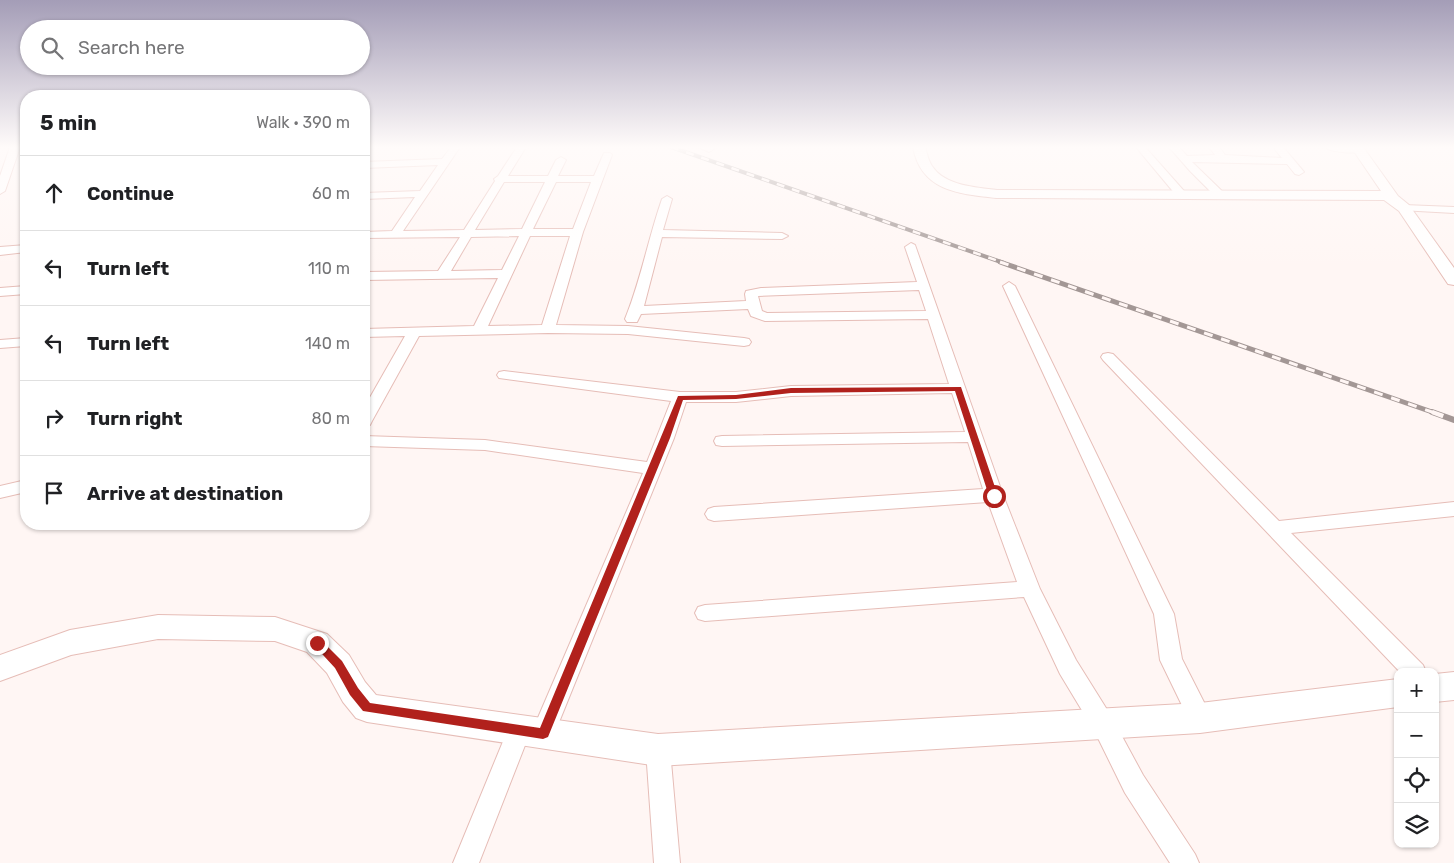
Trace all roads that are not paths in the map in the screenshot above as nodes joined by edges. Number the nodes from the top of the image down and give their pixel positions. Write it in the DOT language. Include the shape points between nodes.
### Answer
graph roads {
  1 [pos="426,187"];
  2 [pos="495,187"];
  3 [pos="546,187"];
  4 [pos="594,187"];
  5 [pos="956,187"];
  6 [pos="1175,187"];
  7 [pos="1212,187"];
  8 [pos="1385,187"];
  9 [pos="1180,193"];
  10 [pos="421,194"];
  11 [pos="1219,194"];
  12 [pos="370,196"];
  13 [pos="1392,197"];
  14 [pos="667,199"];
  15 [pos="1404,208"];
  16 [pos="1454,210"];
  17 [pos="527,232"];
  18 [pos="577,232"];
  19 [pos="467,233"];
  20 [pos="656,233"];
  21 [pos="395,235"];
  22 [pos="370,236"];
  23 [pos="782,236"];
  24 [pos="911,246"];
  25 [pos="20,249"];
  26 [pos="0,251"];
  27 [pos="505,274"];
  28 [pos="442,275"];
  29 [pos="370,276"];
  30 [pos="1454,280"];
  31 [pos="923,286"];
  32 [pos="1009,286"];
  33 [pos="20,290"];
  34 [pos="0,292"];
  35 [pos="753,306"];
  36 [pos="636,310"];
  37 [pos="934,315"];
  38 [pos="548,329"];
  39 [pos="628,330"];
  40 [pos="479,331"];
  41 [pos="414,332"];
  42 [pos="370,333"];
  43 [pos="20,342"];
  44 [pos="744,342"];
  45 [pos="0,344"];
  46 [pos="1108,357"];
  47 [pos="504,375"];
  48 [pos="958,388"];
  49 [pos="680,397"];
  50 [pos="370,410"];
  51 [pos="974,437"];
  52 [pos="370,440"];
  53 [pos="722,441"];
  54 [pos="653,469"];
  55 [pos="20,487"];
  56 [pos="0,492"];
  57 [pos="994,496"];
  58 [pos="1454,509"];
  59 [pos="714,514"];
  60 [pos="1275,528"];
  61 [pos="1030,589"];
  62 [pos="705,613"];
  63 [pos="0,668"];
  64 [pos="1412,668"];
  65 [pos="1454,686"];
  66 [pos="1439,688"];
  67 [pos="1394,694"];
  68 [pos="1200,718"];
  69 [pos="1103,724"];
  70 [pos="531,732"];
  71 [pos="658,750"];
  72 [pos="466,863"];
  73 [pos="667,863"];
  74 [pos="1186,863"];
  1 -- 10 [label="street"];
  2 -- 19 [label="street"];
  3 -- 17 [label="street"];
  4 -- 18 [label="street"];
  5 -- 9 [label="street" via="997,194"];
  6 -- 9 [label="street"];
  7 -- 11 [label="street"];
  8 -- 13 [label="street"];
  9 -- 11 [label="street"];
  10 -- 12 [label="street"];
  10 -- 21 [label="street"];
  11 -- 13 [label="street" via="1377,194"];
  13 -- 15 [label="street"];
  14 -- 20 [label="street"];
  15 -- 16 [label="street"];
  15 -- 30 [label="street"];
  17 -- 18 [label="street"];
  17 -- 19 [label="street"];
  17 -- 27 [label="street"];
  18 -- 38 [label="street"];
  19 -- 21 [label="street"];
  19 -- 28 [label="street"];
  20 -- 23 [label="street"];
  20 -- 36 [label="street"];
  21 -- 22 [label="street"];
  24 -- 31 [label="street"];
  25 -- 26 [label="street"];
  27 -- 28 [label="street"];
  27 -- 40 [label="street"];
  28 -- 29 [label="street"];
  31 -- 35 [label="street" via="761,292 751,294"];
  31 -- 37 [label="street"];
  32 -- 68 [label="street" via="1164,614 1171,660"];
  33 -- 34 [label="street"];
  35 -- 36 [label="street"];
  35 -- 37 [label="street" via="756,313 765,317"];
  36 -- 39 [label="street"];
  37 -- 48 [label="street"];
  38 -- 39 [label="street"];
  38 -- 40 [label="street"];
  39 -- 44 [label="street"];
  40 -- 41 [label="street"];
  41 -- 42 [label="street"];
  41 -- 50 [label="street"];
  43 -- 45 [label="street"];
  46 -- 60 [label="street"];
  47 -- 49 [label="street"];
  48 -- 49 [label="street"];
  48 -- 51 [label="street"];
  49 -- 54 [label="street"];
  51 -- 53 [label="street"];
  51 -- 57 [label="street"];
  52 -- 54 [label="street" via="485,445"];
  54 -- 70 [label="street"];
  55 -- 56 [label="street"];
  57 -- 59 [label="street"];
  57 -- 61 [label="street"];
  58 -- 60 [label="street"];
  60 -- 64 [label="street"];
  61 -- 62 [label="street"];
  61 -- 69 [label="street" via="1068,667"];
  63 -- 70 [label="street" via="70,643 158,627 274,629 317,643 338,664 367,708"];
  65 -- 66 [label="street"];
  67 -- 68 [label="street"];
  68 -- 69 [label="street"];
  69 -- 71 [label="street"];
  69 -- 74 [label="street" via="1134,784"];
  70 -- 71 [label="street"];
  70 -- 72 [label="street"];
  71 -- 73 [label="street"];
}
